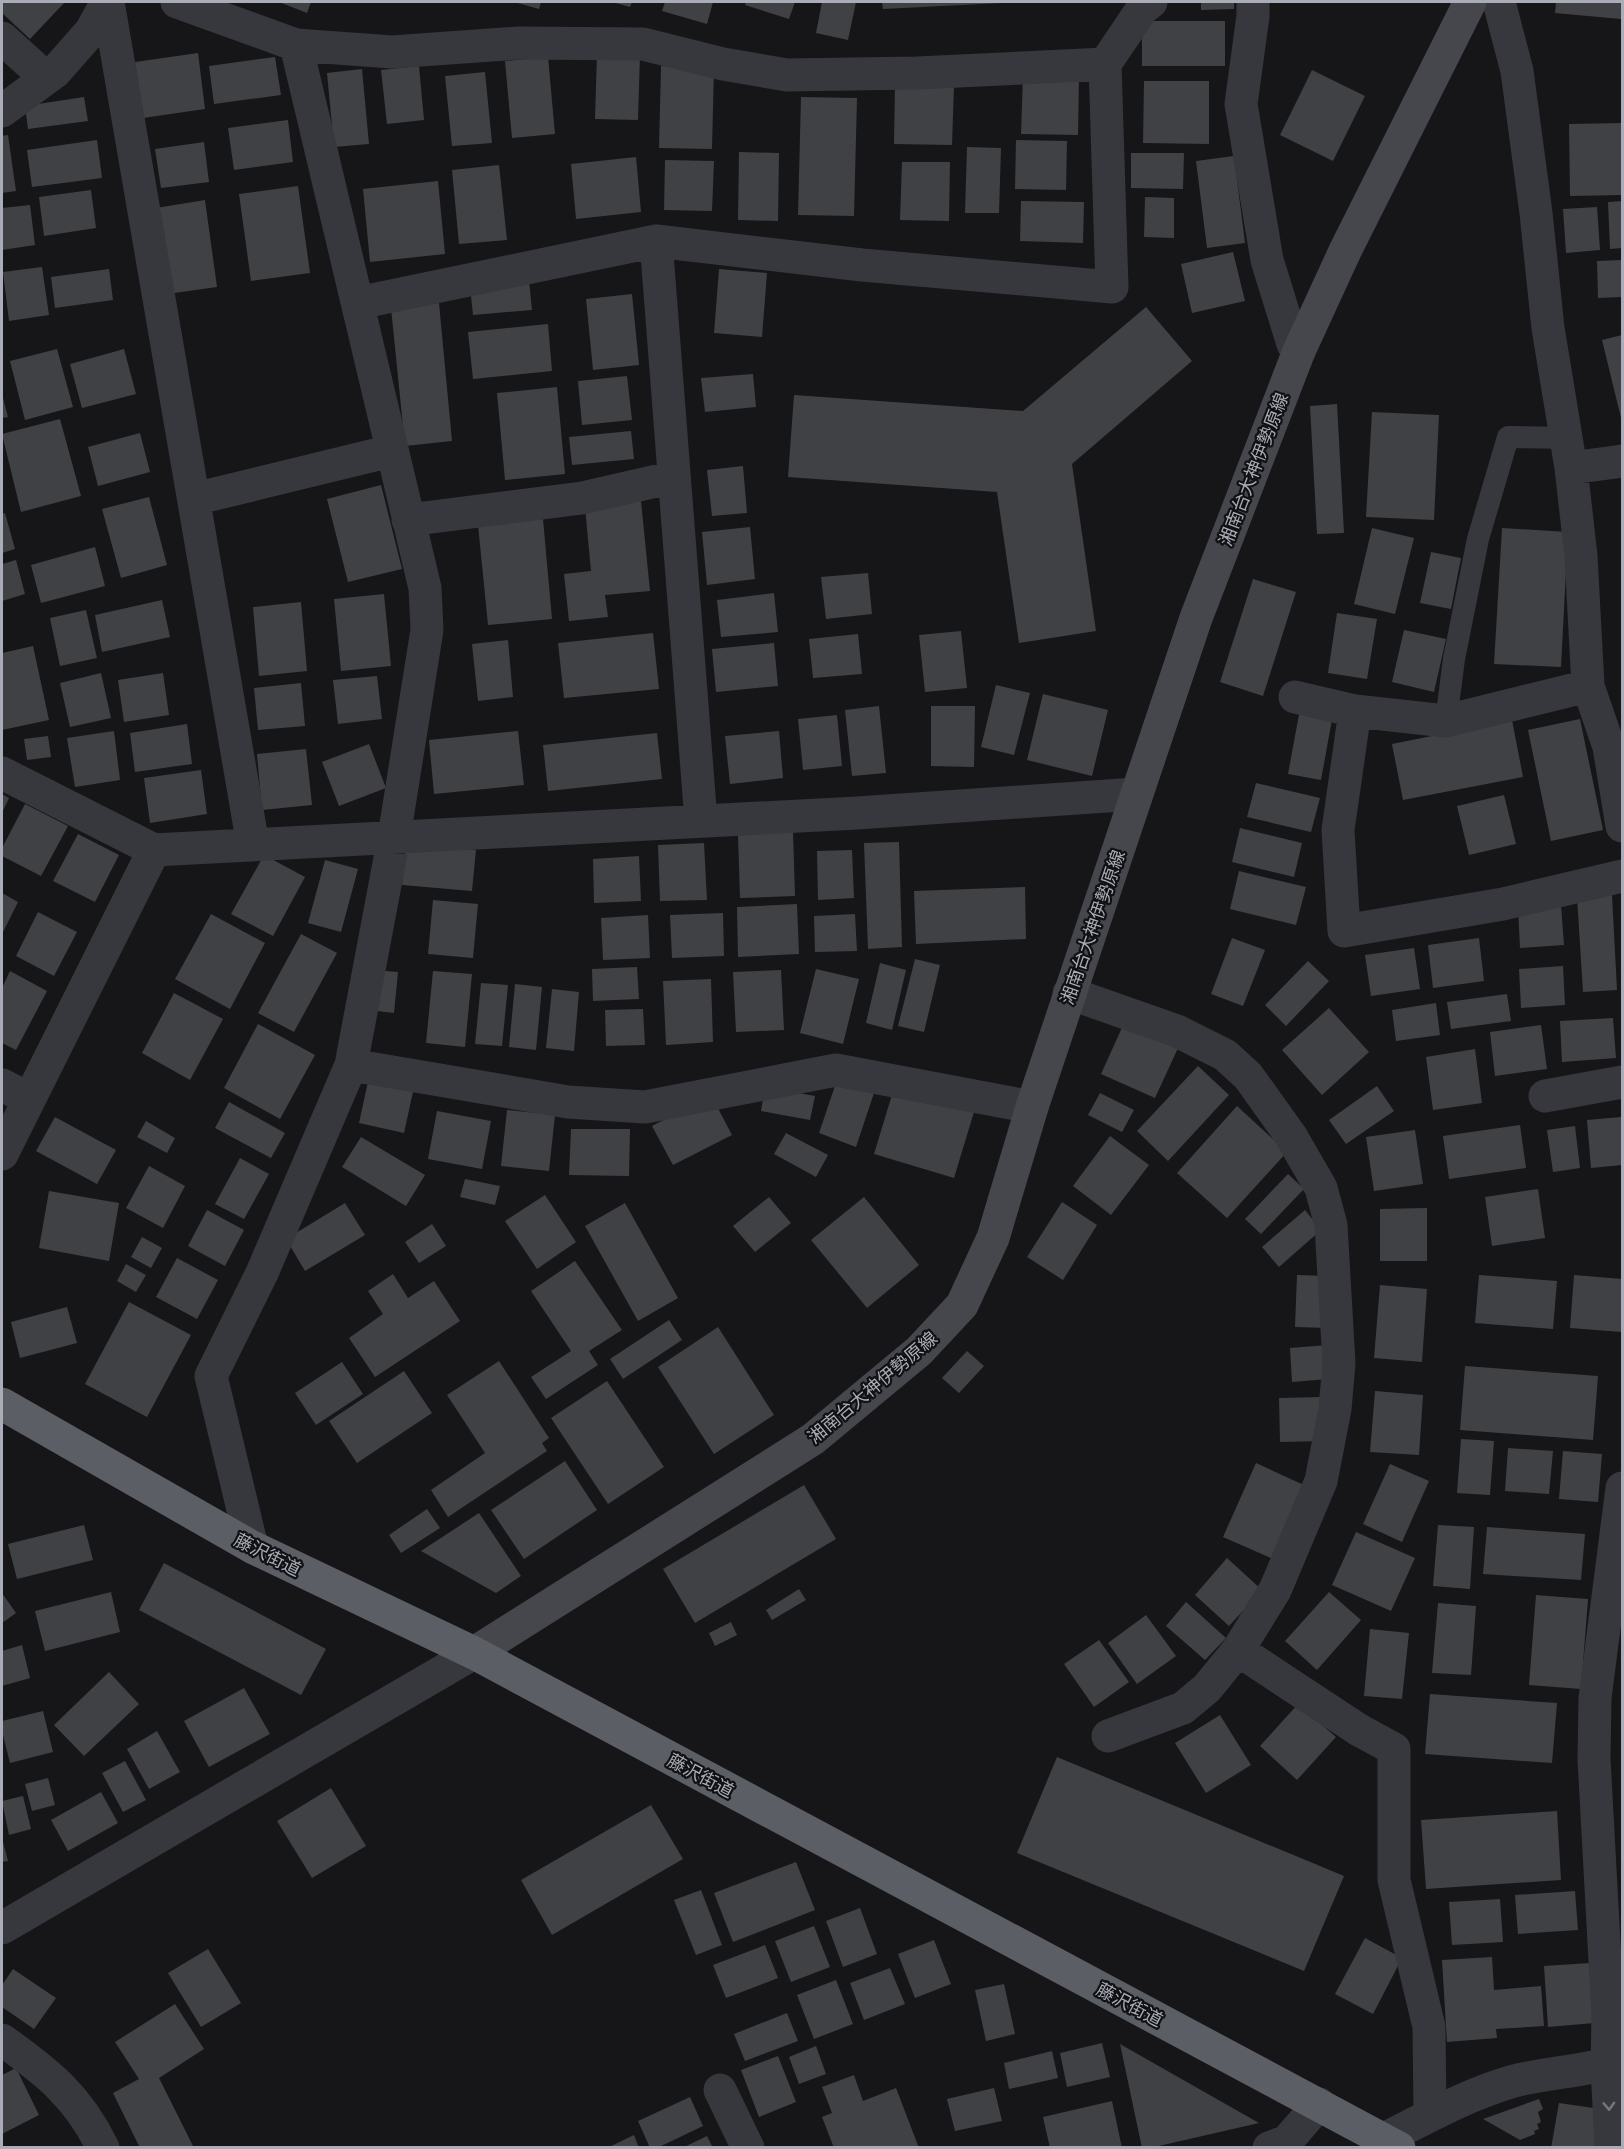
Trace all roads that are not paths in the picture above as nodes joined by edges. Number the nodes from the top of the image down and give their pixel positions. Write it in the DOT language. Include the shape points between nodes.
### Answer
graph roads {
  1 [pos="107,2"];
  2 [pos="177,2"];
  3 [pos="1151,2"];
  4 [pos="1252,2"];
  5 [pos="1470,2"];
  6 [pos="1499,2"];
  7 [pos="2,38"];
  8 [pos="296,45"];
  9 [pos="1105,64"];
  10 [pos="46,78"];
  11 [pos="2,111"];
  12 [pos="656,241"];
  13 [pos="358,303"];
  14 [pos="1299,351"];
  15 [pos="392,451"];
  16 [pos="1568,453"];
  17 [pos="1623,461"];
  18 [pos="674,477"];
  19 [pos="194,499"];
  20 [pos="408,520"];
  21 [pos="1588,686"];
  22 [pos="1294,697"];
  23 [pos="1355,711"];
  24 [pos="1446,721"];
  25 [pos="2,773"];
  26 [pos="1136,794"];
  27 [pos="701,821"];
  28 [pos="1623,826"];
  29 [pos="394,837"];
  30 [pos="253,845"];
  31 [pos="154,850"];
  32 [pos="1623,876"];
  33 [pos="1069,993"];
  34 [pos="351,1065"];
  35 [pos="1623,1082"];
  36 [pos="15,1092"];
  37 [pos="1545,1096"];
  38 [pos="1032,1107"];
  39 [pos="2,1154"];
  40 [pos="2,1404"];
  41 [pos="1623,1488"];
  42 [pos="252,1547"];
  43 [pos="1238,1650"];
  44 [pos="474,1653"];
  45 [pos="1108,1736"];
  46 [pos="2,1928"];
  47 [pos="2,2040"];
  48 [pos="1615,2062"];
  49 [pos="720,2090"];
  50 [pos="1319,2104"];
  51 [pos="1430,2115"];
  52 [pos="1392,2143"];
  53 [pos="103,2148"];
  54 [pos="748,2148"];
  55 [pos="1269,2148"];
  56 [pos="1611,2148"];
  1 -- 10 [label="street" via="91,31"];
  1 -- 19 [label="street"];
  2 -- 8 [label="street"];
  3 -- 9 [label="street" via="1142,9"];
  4 -- 14 [label="street" via="1241,104 1267,260 1293,344"];
  5 -- 14 [label="main road, 湘南台大神伊勢原線"];
  6 -- 16 [label="street" via="1518,71 1548,328"];
  7 -- 10 [label="street"];
  8 -- 9 [label="street" via="392,52 519,43 643,44 787,75"];
  8 -- 13 [label="street"];
  9 -- 12 [label="street" via="1112,287 862,266"];
  10 -- 11 [label="street"];
  12 -- 13 [label="street"];
  12 -- 18 [label="street"];
  13 -- 15 [label="street"];
  14 -- 26 [label="main road, 湘南台大神伊勢原線" via="1196,618"];
  15 -- 19 [label="street"];
  15 -- 20 [label="street"];
  16 -- 17 [label="street"];
  16 -- 21 [label="street" via="1581,556"];
  16 -- 24 [label="lane" via="1508,437 1478,539"];
  18 -- 20 [label="street" via="582,498"];
  18 -- 27 [label="street"];
  19 -- 30 [label="street"];
  20 -- 29 [label="street" via="425,588 427,630"];
  21 -- 24 [label="street"];
  21 -- 28 [label="street" via="1609,747"];
  22 -- 23 [label="street"];
  23 -- 24 [label="street"];
  23 -- 32 [label="street" via="1338,830 1344,932 1503,904"];
  25 -- 31 [label="street"];
  26 -- 27 [label="street"];
  26 -- 33 [label="main road, 湘南台大神伊勢原線"];
  27 -- 29 [label="street"];
  29 -- 30 [label="street"];
  29 -- 34 [label="street"];
  30 -- 31 [label="street"];
  31 -- 36 [label="street"];
  33 -- 38 [label="main road, 湘南台大神伊勢原線"];
  33 -- 43 [label="street" via="1177,1032 1225,1055 1248,1076 1291,1136 1321,1188 1332,1225 1338,1364 1335,1409 1321,1481 1275,1590"];
  34 -- 38 [label="street" via="568,1102 645,1107 836,1070"];
  34 -- 42 [label="street" via="262,1273 211,1376"];
  35 -- 37 [label="street"];
  36 -- 39 [label="street"];
  38 -- 44 [label="main road, 湘南台大神伊勢原線" via="993,1238 963,1305 919,1351 813,1439"];
  40 -- 42 [label="highway, 藤沢街道"];
  41 -- 48 [label="street" via="1595,1698 1594,1759 1608,2016"];
  42 -- 44 [label="highway, 藤沢街道"];
  43 -- 45 [label="street" via="1207,1688 1183,1708"];
  43 -- 51 [label="street" via="1394,1749 1394,1880 1429,2027"];
  44 -- 46 [label="street"];
  44 -- 50 [label="highway, 藤沢街道"];
  47 -- 53 [label="street" via="68,2092 92,2123"];
  48 -- 51 [label="street" via="1514,2081"];
  48 -- 56 [label="street, one-way"];
  49 -- 54 [label="street"];
  50 -- 52 [label="highway, 藤沢街道"];
  50 -- 55 [label="street" via="1287,2141"];
  51 -- 52 [label="street"];
}
